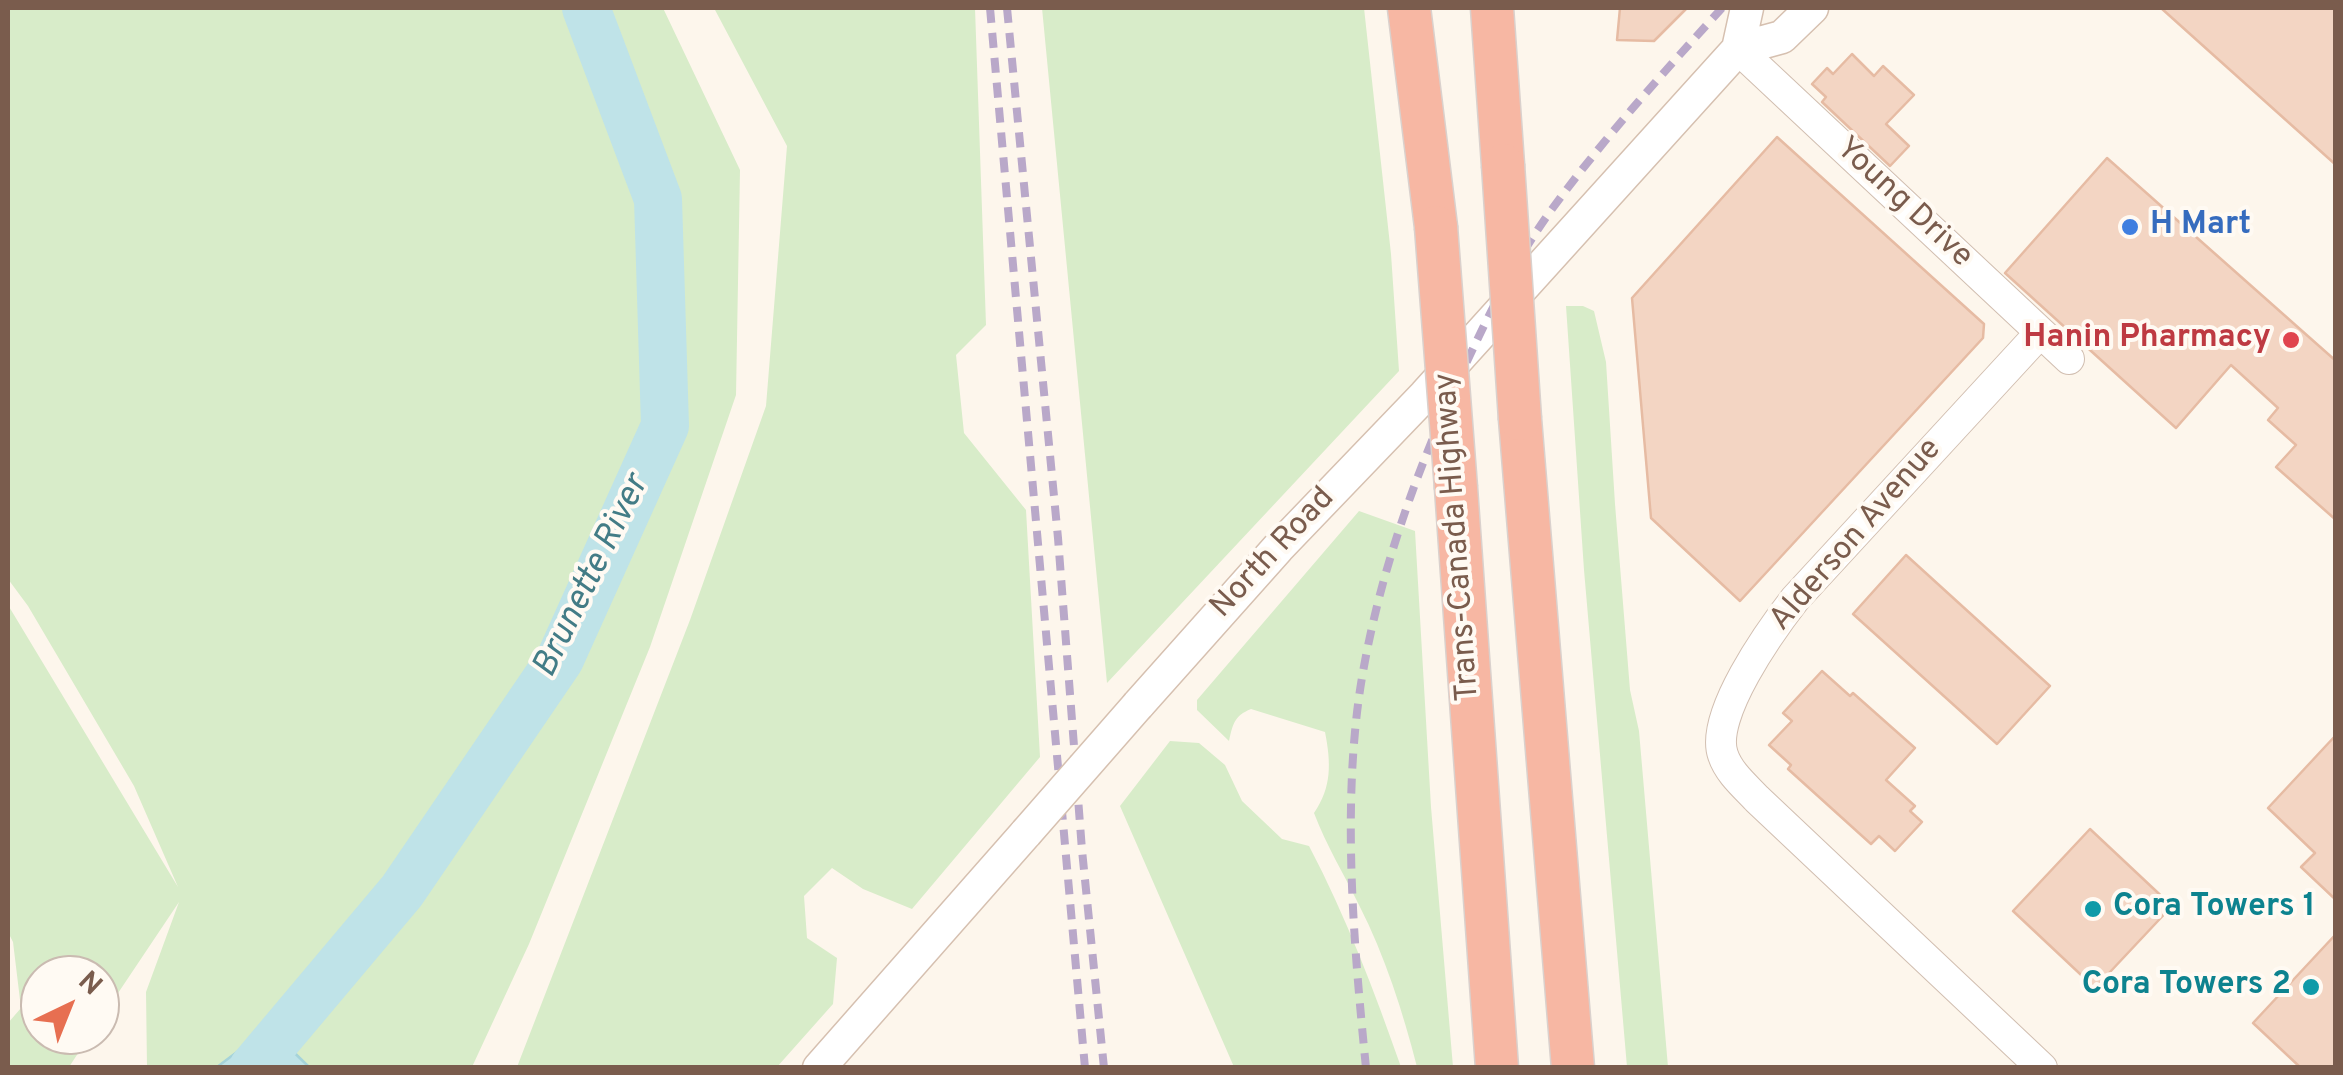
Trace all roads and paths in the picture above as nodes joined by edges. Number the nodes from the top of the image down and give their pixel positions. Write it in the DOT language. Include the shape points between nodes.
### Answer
graph roads {
  1 [pos="1410,8"];
  2 [pos="1492,8"];
  3 [pos="1747,8"];
  4 [pos="1812,8"];
  5 [pos="1738,49"];
  6 [pos="2040,333"];
  7 [pos="2068,359"];
  8 [pos="819,1068"];
  9 [pos="1496,1068"];
  10 [pos="1574,1068"];
  11 [pos="2042,1068"];
  1 -- 9 [label="highway, Trans-Canada Highway, bridge" via="1436,227"];
  2 -- 10 [label="highway, bridge"];
  3 -- 5 [label="main road, North Road"];
  4 -- 5 [label="main road" via="1782,37"];
  5 -- 6 [label="street, Young Drive"];
  5 -- 8 [label="main road, North Road, bridge" via="1278,548"];
  6 -- 7 [label="street, Young Drive"];
  6 -- 11 [label="street, Alderson Avenue" via="1794,600 1735,695 1721,752 1757,799"];
}
